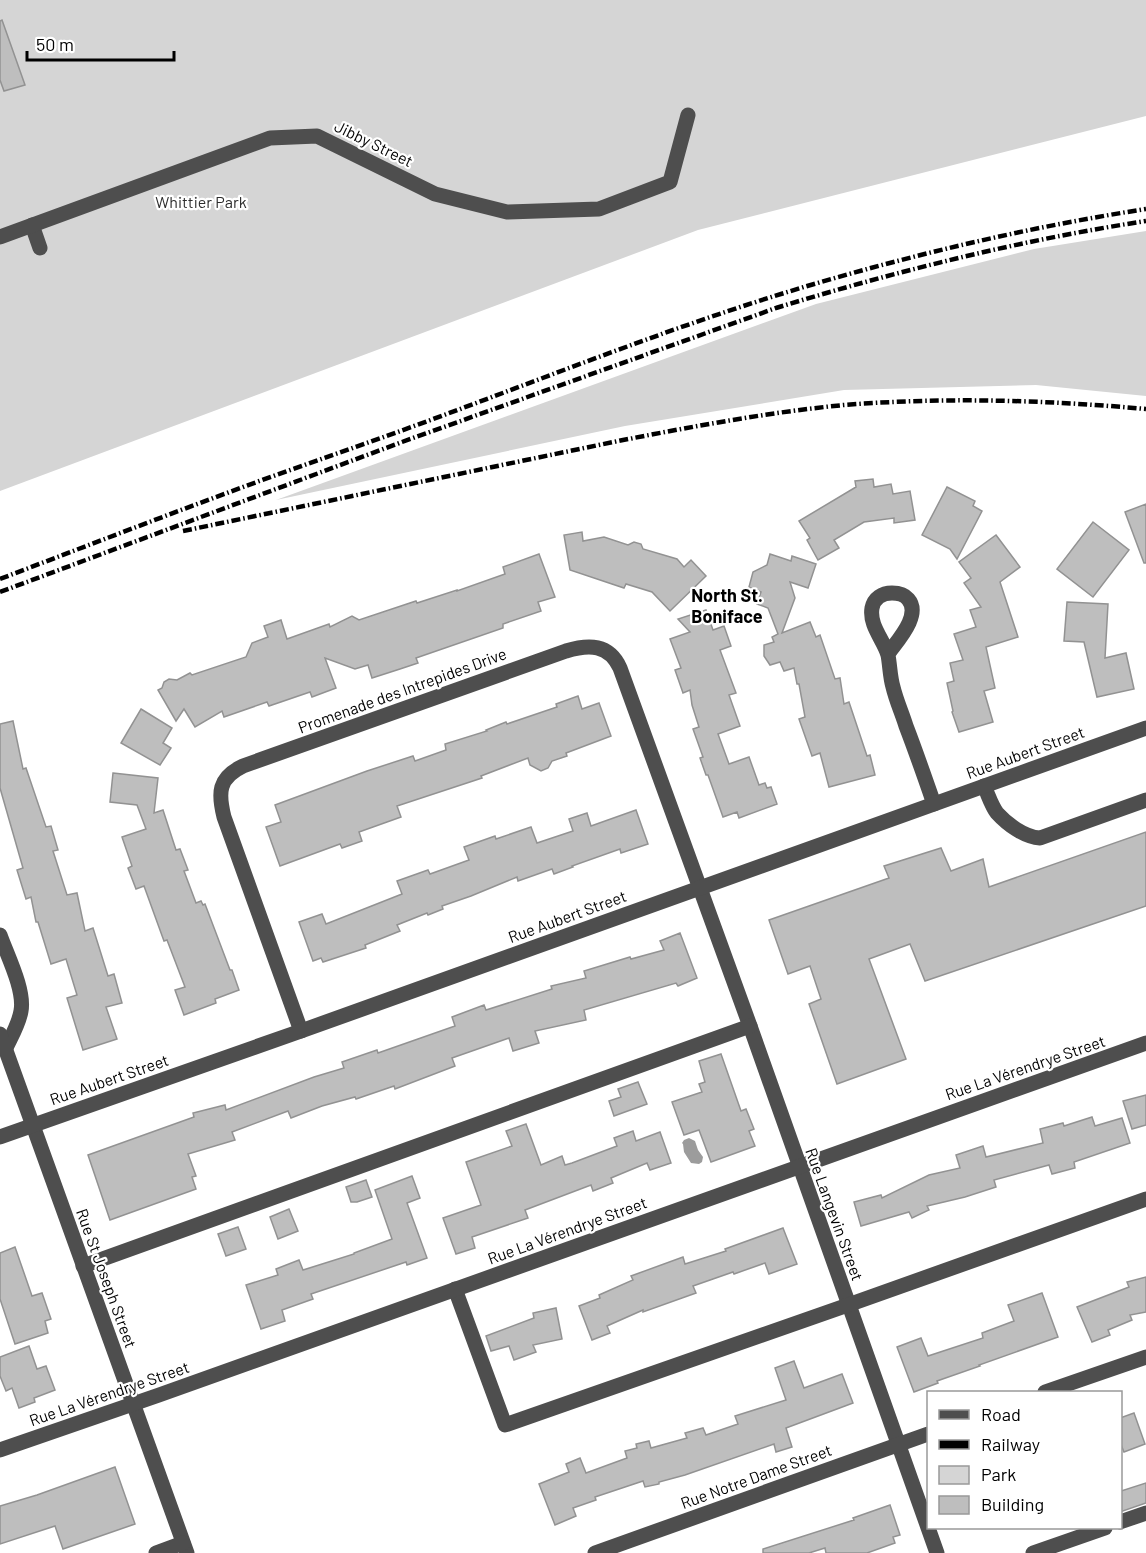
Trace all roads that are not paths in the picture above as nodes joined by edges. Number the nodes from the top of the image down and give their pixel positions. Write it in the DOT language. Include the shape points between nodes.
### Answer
graph roads {
  1 [pos="688,115"];
  2 [pos="32,225"];
  3 [pos="0,237"];
  4 [pos="40,248"];
  5 [pos="888,654"];
  6 [pos="1146,728"];
  7 [pos="984,786"];
  8 [pos="1146,800"];
  9 [pos="934,804"];
  10 [pos="699,888"];
  11 [pos="0,935"];
  12 [pos="750,1026"];
  13 [pos="301,1031"];
  14 [pos="0,1034"];
  15 [pos="1146,1043"];
  16 [pos="5,1050"];
  17 [pos="33,1125"];
  18 [pos="0,1137"];
  19 [pos="799,1166"];
  20 [pos="1146,1199"];
  21 [pos="83,1266"];
  22 [pos="455,1289"];
  23 [pos="849,1305"];
  24 [pos="1146,1357"];
  25 [pos="1048,1391"];
  26 [pos="133,1404"];
  27 [pos="927,1434"];
  28 [pos="898,1444"];
  29 [pos="0,1450"];
  30 [pos="1146,1513"];
  31 [pos="1122,1521"];
  32 [pos="927,1523"];
  33 [pos="929,1529"];
  34 [pos="1099,1529"];
  35 [pos="185,1548"];
  36 [pos="156,1553"];
  37 [pos="595,1553"];
  38 [pos="938,1553"];
  39 [pos="1033,1553"];
  1 -- 2 [label="street, Jibby Street" via="670,182 600,209 507,212 435,194 318,136 270,138"];
  2 -- 3 [label="street, Jibby Street"];
  2 -- 4 [label="street"];
  5 -- 9 [label="street" via="893,688"];
  6 -- 7 [label="street, Rue Aubert Street"];
  7 -- 8 [label="street" via="997,812 1019,831 1040,838"];
  7 -- 9 [label="street, Rue Aubert Street"];
  9 -- 10 [label="street, Rue Aubert Street"];
  10 -- 12 [label="street, Rue Langevin Street"];
  10 -- 13 [label="street, Rue Aubert Street"];
  10 -- 13 [label="street, Promenade des Intrepides Drive" via="620,668 602,649 566,651 254,762 226,778 221,805"];
  11 -- 16 [label="street" via="22,999 20,1017"];
  12 -- 19 [label="street, Rue Langevin Street"];
  12 -- 21 [label="street"];
  13 -- 17 [label="street, Rue Aubert Street"];
  14 -- 16 [label="street, Rue St Joseph Street"];
  15 -- 19 [label="street, Rue La Vérendrye Street"];
  16 -- 17 [label="street, Rue St Joseph Street"];
  17 -- 18 [label="street, Rue Aubert Street"];
  17 -- 21 [label="street, Rue St Joseph Street"];
  19 -- 22 [label="street, Rue La Vérendrye Street"];
  19 -- 23 [label="street, Rue Langevin Street"];
  20 -- 23 [label="street"];
  21 -- 26 [label="street, Rue St Joseph Street"];
  22 -- 23 [label="street" via="505,1425"];
  22 -- 26 [label="street, Rue La Vérendrye Street"];
  23 -- 28 [label="street, Rue Langevin Street"];
  24 -- 25 [label="street"];
  26 -- 29 [label="street, Rue La Vérendrye Street"];
  26 -- 35 [label="street, Rue St Joseph Street"];
  27 -- 28 [label="street, Rue Notre Dame Street"];
  28 -- 32 [label="street, Rue Langevin Street"];
  28 -- 37 [label="street, Rue Notre Dame Street"];
  30 -- 31 [label="street"];
  33 -- 38 [label="street, Rue Langevin Street"];
  34 -- 39 [label="street"];
  35 -- 36 [label="street"];
}
